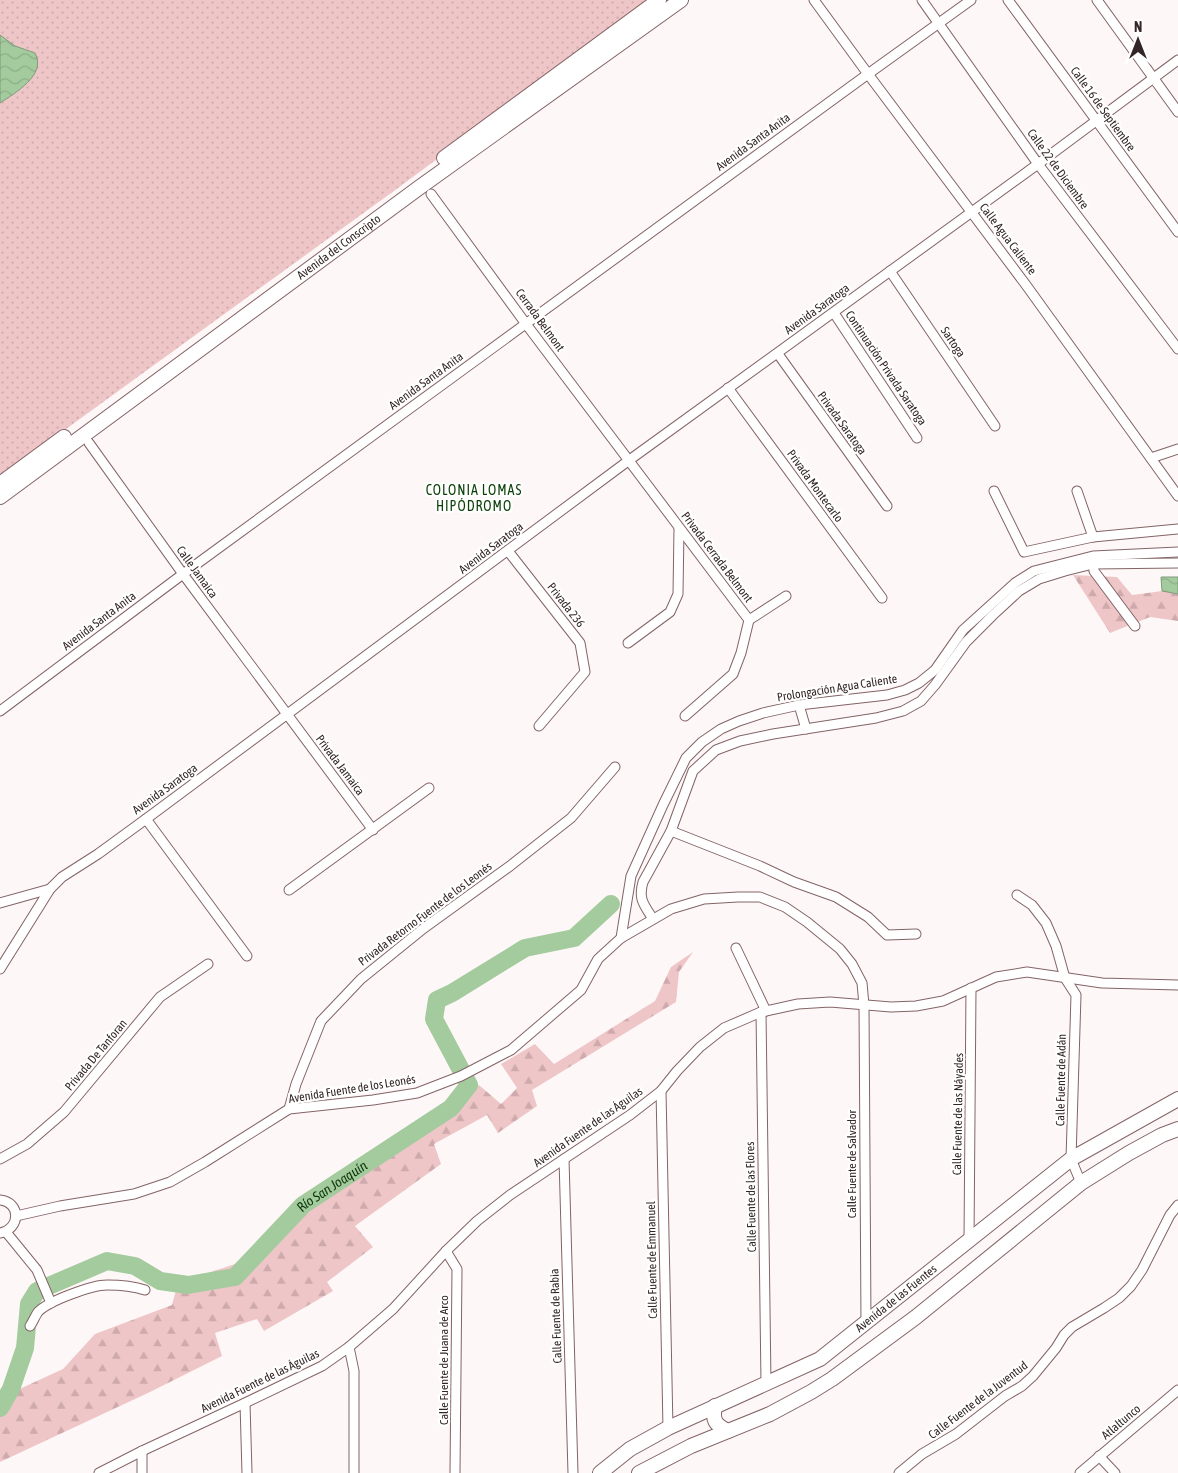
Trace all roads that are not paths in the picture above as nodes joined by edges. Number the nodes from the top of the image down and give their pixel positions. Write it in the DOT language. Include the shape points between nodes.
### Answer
graph roads {
  1 [pos="659,0"];
  2 [pos="681,0"];
  3 [pos="814,0"];
  4 [pos="922,0"];
  5 [pos="971,0"];
  6 [pos="1008,0"];
  7 [pos="1097,0"];
  8 [pos="939,24"];
  9 [pos="1178,60"];
  10 [pos="868,74"];
  11 [pos="1153,78"];
  12 [pos="1178,112"];
  13 [pos="1095,120"];
  14 [pos="1038,164"];
  15 [pos="431,194"];
  16 [pos="972,211"];
  17 [pos="1178,232"];
  18 [pos="890,271"];
  19 [pos="834,313"];
  20 [pos="526,324"];
  21 [pos="1178,349"];
  22 [pos="778,354"];
  23 [pos="728,388"];
  24 [pos="995,426"];
  25 [pos="917,438"];
  26 [pos="89,443"];
  27 [pos="1178,448"];
  28 [pos="1151,458"];
  29 [pos="628,461"];
  30 [pos="0,484"];
  31 [pos="994,491"];
  32 [pos="1077,491"];
  33 [pos="1178,496"];
  34 [pos="0,497"];
  35 [pos="887,506"];
  36 [pos="679,528"];
  37 [pos="1178,529"];
  38 [pos="1094,537"];
  39 [pos="508,551"];
  40 [pos="1178,552"];
  41 [pos="1093,560"];
  42 [pos="1178,563"];
  43 [pos="183,574"];
  44 [pos="786,596"];
  45 [pos="882,598"];
  46 [pos="749,620"];
  47 [pos="1135,626"];
  48 [pos="628,643"];
  49 [pos="799,705"];
  50 [pos="0,711"];
  51 [pos="287,715"];
  52 [pos="685,716"];
  53 [pos="539,726"];
  54 [pos="806,729"];
  55 [pos="615,767"];
  56 [pos="429,788"];
  57 [pos="663,804"];
  58 [pos="678,812"];
  59 [pos="146,819"];
  60 [pos="373,830"];
  61 [pos="671,831"];
  62 [pos="50,889"];
  63 [pos="289,890"];
  64 [pos="1017,895"];
  65 [pos="0,903"];
  66 [pos="654,919"];
  67 [pos="916,934"];
  68 [pos="621,938"];
  69 [pos="736,948"];
  70 [pos="247,956"];
  71 [pos="208,964"];
  72 [pos="0,966"];
  73 [pos="1065,978"];
  74 [pos="1178,985"];
  75 [pos="971,988"];
  76 [pos="864,1005"];
  77 [pos="764,1011"];
  78 [pos="661,1091"];
  79 [pos="1178,1099"];
  80 [pos="289,1109"];
  81 [pos="1178,1129"];
  82 [pos="0,1159"];
  83 [pos="564,1159"];
  84 [pos="1071,1159"];
  85 [pos="1081,1183"];
  86 [pos="0,1200"];
  87 [pos="1178,1205"];
  88 [pos="16,1216"];
  89 [pos="3,1233"];
  90 [pos="969,1240"];
  91 [pos="446,1252"];
  92 [pos="146,1290"];
  93 [pos="51,1303"];
  94 [pos="866,1323"];
  95 [pos="30,1326"];
  96 [pos="349,1347"];
  97 [pos="766,1383"];
  98 [pos="1178,1390"];
  99 [pos="245,1404"];
  100 [pos="715,1406"];
  101 [pos="695,1415"];
  102 [pos="668,1428"];
  103 [pos="728,1431"];
  104 [pos="710,1438"];
  105 [pos="142,1451"];
  106 [pos="1099,1456"];
  107 [pos="99,1473"];
  108 [pos="142,1473"];
  109 [pos="248,1473"];
  110 [pos="354,1473"];
  111 [pos="456,1473"];
  112 [pos="573,1473"];
  113 [pos="600,1473"];
  114 [pos="639,1473"];
  115 [pos="899,1473"];
  116 [pos="1080,1473"];
  117 [pos="1115,1473"];
  1 -- 30 [label="main road, Avenida del Conscripto"];
  2 -- 34 [label="main road, Avenida del Conscripto" via="420,187"];
  3 -- 10 [label="street, Calle Agua Caliente"];
  4 -- 8 [label="street, Calle 22 de Diciembre"];
  5 -- 8 [label="street, Avenida Santa Anita"];
  6 -- 13 [label="street, Calle 16 de Septiembre"];
  7 -- 11 [label="street"];
  8 -- 10 [label="street, Avenida Santa Anita"];
  8 -- 14 [label="street, Calle 22 de Diciembre"];
  9 -- 11 [label="street, Avenida Saratoga"];
  10 -- 16 [label="street, Calle Agua Caliente"];
  10 -- 20 [label="street, Avenida Santa Anita"];
  11 -- 12 [label="street"];
  11 -- 13 [label="street, Avenida Saratoga"];
  13 -- 14 [label="street, Avenida Saratoga"];
  13 -- 17 [label="street, Calle 16 de Septiembre"];
  14 -- 16 [label="street, Avenida Saratoga"];
  14 -- 21 [label="street, Calle 22 de Diciembre"];
  15 -- 20 [label="street, Cerrada Belmont"];
  16 -- 18 [label="street, Avenida Saratoga"];
  16 -- 28 [label="street, Calle Agua Caliente"];
  18 -- 19 [label="street, Avenida Saratoga"];
  18 -- 24 [label="street, Sartoga"];
  19 -- 22 [label="street, Avenida Saratoga"];
  19 -- 25 [label="street, Continuación Privada Saratoga"];
  20 -- 29 [label="street, Cerrada Belmont"];
  20 -- 43 [label="street, Avenida Santa Anita"];
  22 -- 23 [label="street, Avenida Saratoga"];
  22 -- 35 [label="street, Privada Saratoga"];
  23 -- 29 [label="street, Avenida Saratoga"];
  23 -- 45 [label="street, Privada Montecarlo"];
  26 -- 43 [label="street, Calle Jamaica"];
  27 -- 28 [label="street"];
  28 -- 33 [label="street, Calle Agua Caliente"];
  29 -- 36 [label="street, Privada Cerrada Belmont"];
  29 -- 39 [label="street, Avenida Saratoga"];
  31 -- 38 [label="street" via="1024,552"];
  32 -- 38 [label="street"];
  36 -- 46 [label="street, Privada Cerrada Belmont"];
  36 -- 48 [label="street" via="678,594 670,612"];
  37 -- 38 [label="street"];
  39 -- 51 [label="street, Avenida Saratoga"];
  39 -- 53 [label="street, Privada 236" via="580,643 585,672"];
  40 -- 41 [label="street, Prolongación Agua Caliente"];
  41 -- 42 [label="street, Prolongación Agua Caliente"];
  41 -- 47 [label="street" via="1094,571"];
  41 -- 49 [label="street, Prolongación Agua Caliente" via="1034,571 1015,583 963,630 935,670 919,683 887,695"];
  41 -- 54 [label="street, Prolongación Agua Caliente" via="1039,579 1019,591 966,642 921,701 904,711 876,718"];
  43 -- 50 [label="street, Avenida Santa Anita"];
  43 -- 51 [label="street, Calle Jamaica"];
  44 -- 46 [label="street"];
  46 -- 52 [label="street, Privada Cerrada Belmont" via="733,674"];
  49 -- 54 [label="street"];
  49 -- 57 [label="street, Prolongación Agua Caliente" via="739,720 702,742 686,758"];
  51 -- 59 [label="street, Avenida Saratoga"];
  51 -- 60 [label="street, Privada Jamaica"];
  54 -- 58 [label="street, Prolongación Agua Caliente" via="740,741 716,750 693,772"];
  55 -- 80 [label="street, Privada Retorno Fuente de los Leonés" via="571,818 361,979 321,1021"];
  56 -- 60 [label="street"];
  57 -- 58 [label="street"];
  57 -- 68 [label="street, Prolongación Agua Caliente" via="631,876"];
  58 -- 61 [label="street, Prolongación Agua Caliente"];
  59 -- 62 [label="street, Avenida Saratoga" via="62,877"];
  59 -- 70 [label="street"];
  60 -- 63 [label="street"];
  61 -- 66 [label="street, Prolongación Agua Caliente" via="640,891 644,905"];
  61 -- 67 [label="street" via="836,897 868,917 887,935"];
  62 -- 65 [label="street"];
  62 -- 72 [label="street"];
  64 -- 73 [label="street, Calle Fuente de Adán" via="1032,905 1046,923"];
  66 -- 68 [label="street, Avenida Fuente de los Leonés"];
  66 -- 76 [label="street, Avenida Fuente de los Leonés" via="670,909 704,899 760,897 785,907 840,949 862,983"];
  68 -- 80 [label="street, Avenida Fuente de los Leonés" via="598,959 581,990 511,1050 417,1093"];
  69 -- 77 [label="street"];
  71 -- 82 [label="street, Privada De Tanforan" via="160,997 64,1112 27,1144"];
  73 -- 74 [label="street, Avenida Fuente de las Águilas" via="1102,983"];
  73 -- 75 [label="street, Avenida Fuente de las Águilas" via="1027,972 996,977"];
  73 -- 84 [label="street, Calle Fuente de Adán" via="1076,995"];
  75 -- 76 [label="street, Avenida Fuente de las Águilas" via="943,1001 916,1006"];
  75 -- 90 [label="street, Calle Fuente de las Náyades"];
  76 -- 77 [label="street, Avenida Fuente de las Águilas" via="830,1002"];
  76 -- 94 [label="street, Calle Fuente de Salvador"];
  77 -- 78 [label="street, Avenida Fuente de las Águilas" via="724,1028 700,1047"];
  77 -- 97 [label="street, Calle Fuente de las Flores"];
  78 -- 83 [label="street, Avenida Fuente de las Águilas"];
  78 -- 102 [label="street, Calle Fuente de Emmanuel"];
  79 -- 84 [label="main road, Avenida de las Fuentes"];
  80 -- 88 [label="street, Avenida Fuente de los Leonés" via="170,1182 134,1194"];
  81 -- 85 [label="main road, Avenida de las Fuentes" via="1129,1153"];
  83 -- 91 [label="street, Avenida Fuente de las Águilas" via="477,1221"];
  83 -- 112 [label="street, Calle Fuente de Rabia"];
  84 -- 85 [label="street, Calle Fuente de Adán"];
  84 -- 90 [label="main road, Avenida de las Fuentes"];
  85 -- 103 [label="main road, Avenida de las Fuentes" via="852,1366 770,1414"];
  86 -- 88 [label="street" via="10,1204"];
  87 -- 115 [label="street, Calle Fuente de la Juventud" via="1142,1270 1119,1298 1072,1327 1022,1386"];
  88 -- 89 [label="street" via="15,1223"];
  89 -- 93 [label="street" via="37,1270"];
  90 -- 94 [label="main road, Avenida de las Fuentes"];
  91 -- 96 [label="street, Avenida Fuente de las Águilas" via="393,1309"];
  91 -- 111 [label="street, Calle Fuente de Juana de Arco" via="457,1269"];
  92 -- 93 [label="street" via="104,1285"];
  93 -- 95 [label="street" via="39,1312"];
  94 -- 97 [label="main road, Avenida de las Fuentes" via="820,1359"];
  96 -- 99 [label="street, Avenida Fuente de las Águilas" via="322,1366"];
  96 -- 110 [label="street" via="354,1371"];
  97 -- 100 [label="main road, Avenida de las Fuentes"];
  98 -- 106 [label="street, Atlaltunco"];
  99 -- 105 [label="street, Avenida Fuente de las Águilas"];
  99 -- 109 [label="street"];
  100 -- 101 [label="main road, Avenida de las Fuentes"];
  100 -- 103 [label="main road" via="716,1424"];
  101 -- 102 [label="main road, Avenida de las Fuentes"];
  101 -- 104 [label="main road" via="707,1420"];
  102 -- 113 [label="main road, Avenida de las Fuentes" via="630,1449"];
  103 -- 104 [label="main road, Avenida de las Fuentes"];
  104 -- 114 [label="main road, Avenida de las Fuentes"];
  105 -- 107 [label="street, Avenida Fuente de las Águilas"];
  105 -- 108 [label="street"];
  106 -- 116 [label="street, Atlaltunco"];
  106 -- 117 [label="street"];
}
